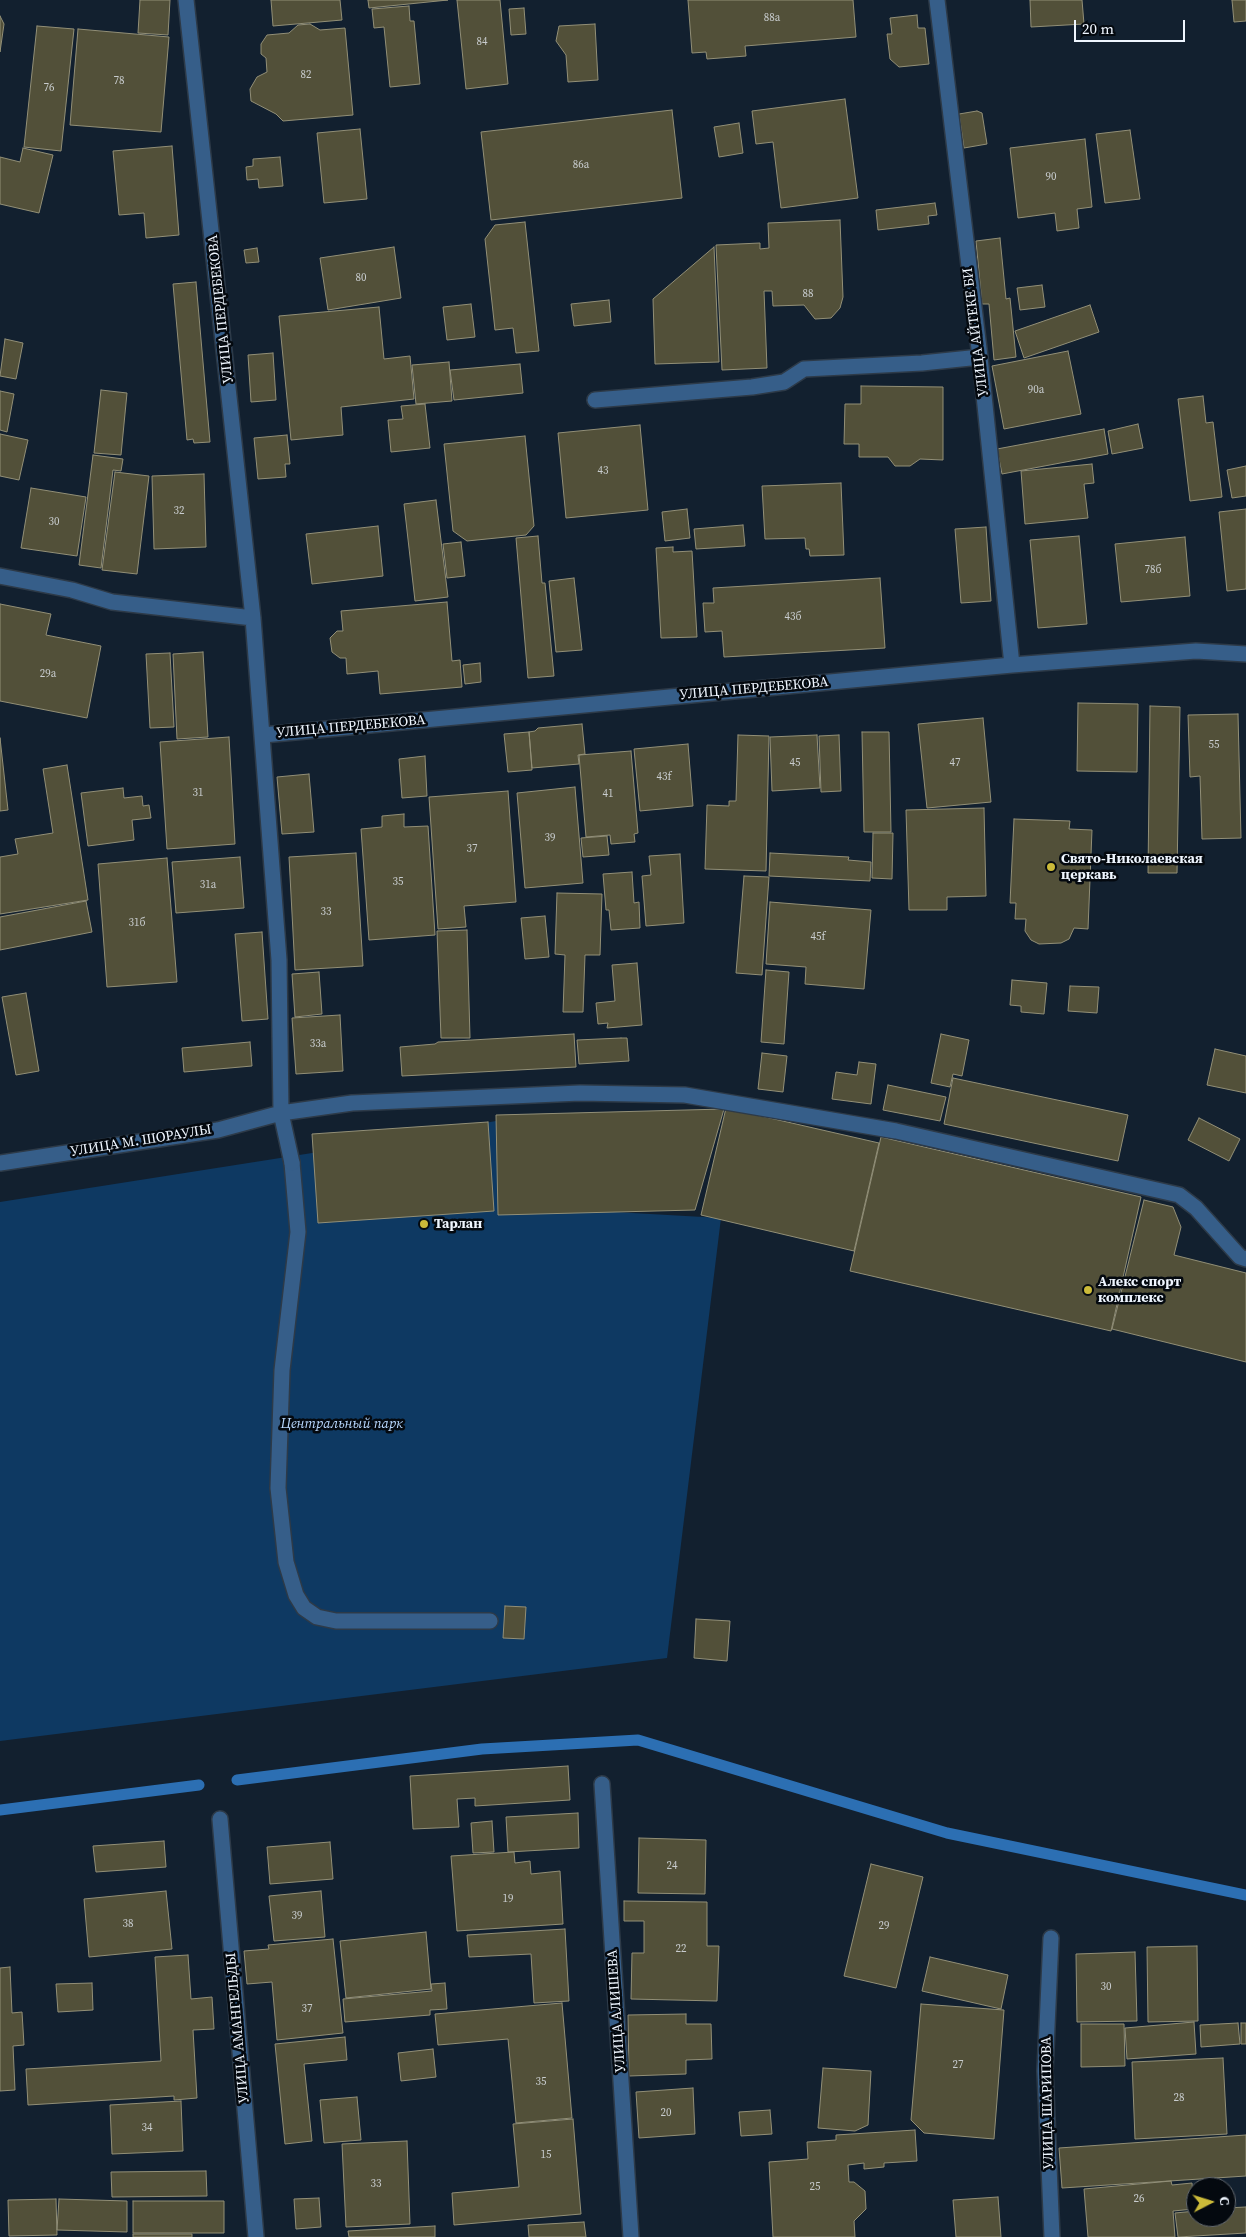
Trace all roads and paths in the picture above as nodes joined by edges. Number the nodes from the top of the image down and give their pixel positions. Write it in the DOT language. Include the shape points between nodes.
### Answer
graph roads {
  1 [pos="186,0"];
  2 [pos="936,0"];
  3 [pos="980,357"];
  4 [pos="595,400"];
  5 [pos="0,576"];
  6 [pos="253,618"];
  7 [pos="1246,654"];
  8 [pos="1012,665"];
  9 [pos="263,735"];
  10 [pos="281,1113"];
  11 [pos="0,1163"];
  12 [pos="1246,1259"];
  13 [pos="490,1621"];
  14 [pos="602,1784"];
  15 [pos="220,1819"];
  16 [pos="1051,1938"];
  17 [pos="256,2237"];
  18 [pos="631,2237"];
  19 [pos="1052,2237"];
  1 -- 6 [label="street, УЛИЦА ПЕРДЕБЕКОВА"];
  2 -- 3 [label="street, УЛИЦА АЙТЕКЕ БИ"];
  3 -- 4 [label="street" via="804,370 784,382 752,387"];
  3 -- 8 [label="street, УЛИЦА АЙТЕКЕ БИ"];
  5 -- 6 [label="street" via="72,590 112,602"];
  6 -- 9 [label="street, УЛИЦА ПЕРДЕБЕКОВА"];
  7 -- 8 [label="street, УЛИЦА ПЕРДЕБЕКОВА" via="1196,651"];
  8 -- 9 [label="street, УЛИЦА ПЕРДЕБЕКОВА"];
  9 -- 10 [label="street, УЛИЦА ПЕРДЕБЕКОВА" via="279,960"];
  10 -- 11 [label="street, УЛИЦА М. ШОРАУЛЫ" via="218,1130"];
  10 -- 12 [label="street, УЛИЦА М. ШОРАУЛЫ" via="372,1102 580,1094 685,1095 896,1131 1179,1195 1196,1208 1240,1257"];
  10 -- 13 [label="street, УЛИЦА ПЕРДЕБЕКОВА" via="292,1163 298,1232 282,1370 278,1488 286,1562 296,1595 304,1608 317,1617 336,1621"];
  14 -- 18 [label="street, УЛИЦА АЛИШЕВА"];
  15 -- 17 [label="street, УЛИЦА АМАНГЕЛЬДЫ"];
  16 -- 19 [label="street, УЛИЦА ШАРИПОВА" via="1045,2072"];
}
